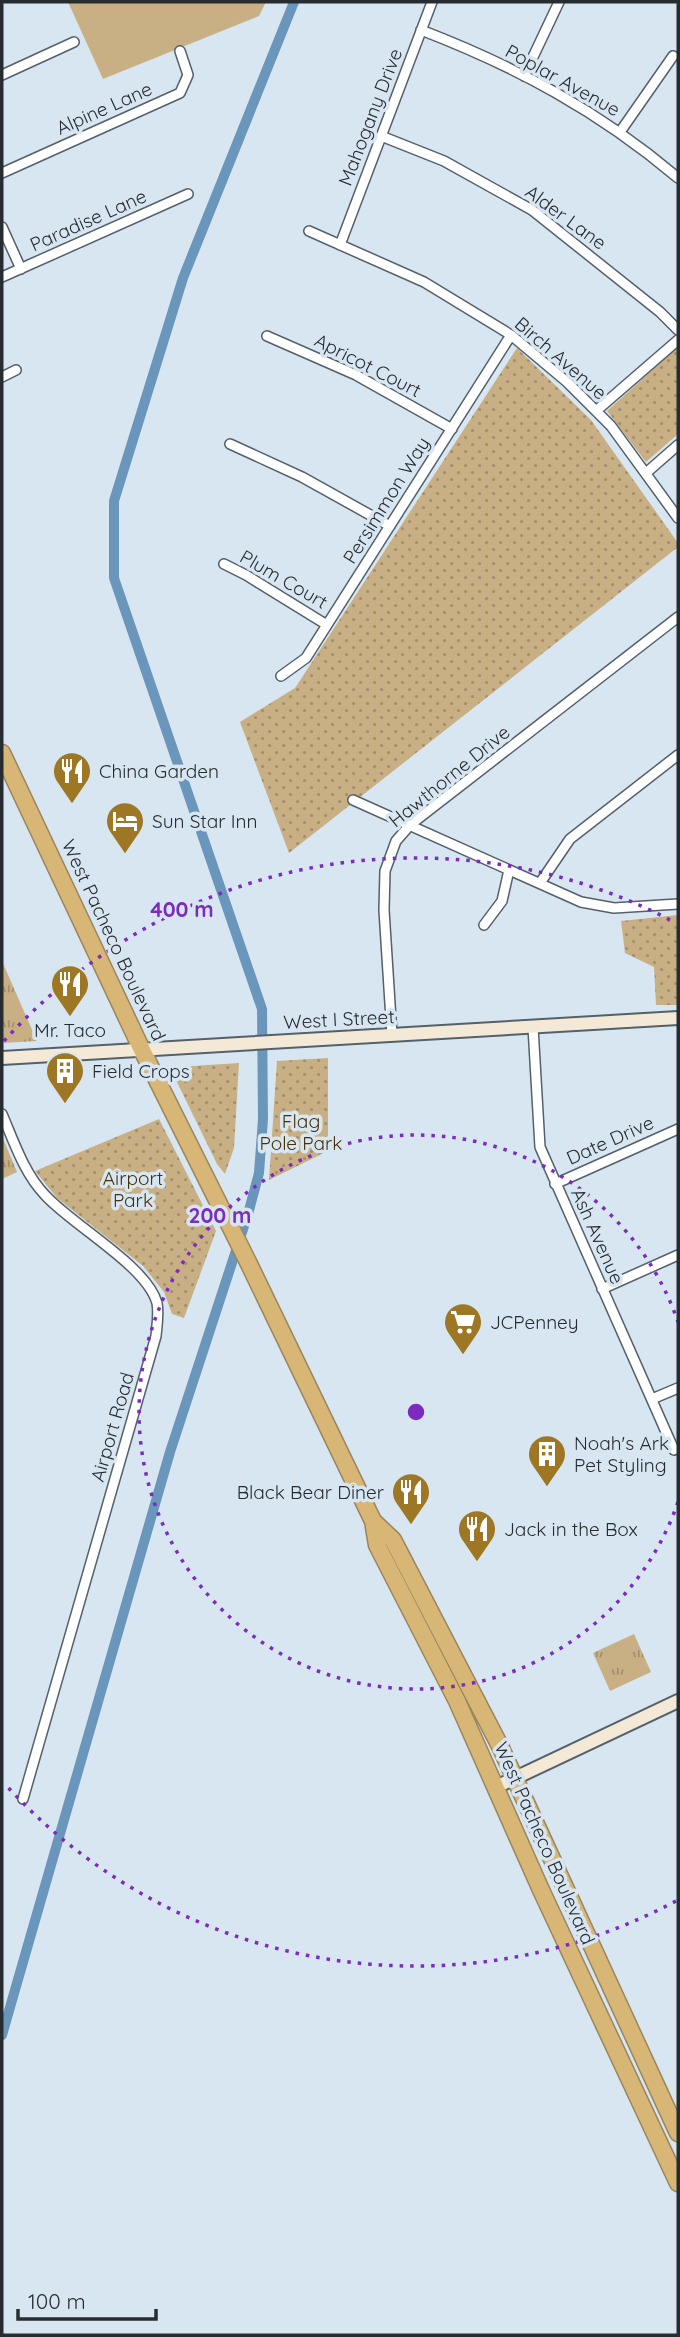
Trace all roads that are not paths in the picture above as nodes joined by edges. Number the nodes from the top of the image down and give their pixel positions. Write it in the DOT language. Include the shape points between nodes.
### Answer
graph roads {
  1 [pos="432,2"];
  2 [pos="559,2"];
  3 [pos="421,30"];
  4 [pos="74,42"];
  5 [pos="180,51"];
  6 [pos="673,55"];
  7 [pos="2,75"];
  8 [pos="524,76"];
  9 [pos="620,132"];
  10 [pos="381,136"];
  11 [pos="2,173"];
  12 [pos="678,178"];
  13 [pos="188,194"];
  14 [pos="2,227"];
  15 [pos="309,231"];
  16 [pos="340,245"];
  17 [pos="21,269"];
  18 [pos="2,277"];
  19 [pos="678,330"];
  20 [pos="511,335"];
  21 [pos="267,336"];
  22 [pos="678,340"];
  23 [pos="16,370"];
  24 [pos="2,377"];
  25 [pos="596,411"];
  26 [pos="452,429"];
  27 [pos="230,444"];
  28 [pos="678,445"];
  29 [pos="646,473"];
  30 [pos="678,518"];
  31 [pos="390,526"];
  32 [pos="224,564"];
  33 [pos="678,617"];
  34 [pos="327,625"];
  35 [pos="281,676"];
  36 [pos="2,753"];
  37 [pos="678,755"];
  38 [pos="353,800"];
  39 [pos="410,825"];
  40 [pos="509,870"];
  41 [pos="540,883"];
  42 [pos="678,904"];
  43 [pos="484,925"];
  44 [pos="678,1018"];
  45 [pos="533,1027"];
  46 [pos="392,1035"];
  47 [pos="142,1050"];
  48 [pos="2,1058"];
  49 [pos="2,1114"];
  50 [pos="678,1129"];
  51 [pos="555,1184"];
  52 [pos="678,1255"];
  53 [pos="602,1289"];
  54 [pos="678,1388"];
  55 [pos="652,1399"];
  56 [pos="674,1450"];
  57 [pos="373,1521"];
  58 [pos="678,1701"];
  59 [pos="514,1778"];
  60 [pos="496,1787"];
  61 [pos="23,1799"];
  62 [pos="564,1939"];
  63 [pos="660,2093"];
  64 [pos="678,2133"];
  65 [pos="678,2183"];
  1 -- 3 [label="street, Mahogany Drive"];
  2 -- 8 [label="street"];
  3 -- 8 [label="street, Poplar Avenue"];
  3 -- 10 [label="street, Mahogany Drive"];
  4 -- 7 [label="street"];
  5 -- 11 [label="street, Alpine Lane" via="188,75 180,93"];
  6 -- 9 [label="street"];
  8 -- 9 [label="street, Poplar Avenue" via="579,104"];
  9 -- 12 [label="street, Poplar Avenue"];
  10 -- 16 [label="street, Mahogany Drive"];
  10 -- 19 [label="street, Alder Lane" via="444,161 532,210"];
  13 -- 17 [label="street, Paradise Lane"];
  14 -- 17 [label="street"];
  15 -- 16 [label="street, Birch Avenue"];
  16 -- 20 [label="street, Birch Avenue" via="424,282"];
  17 -- 18 [label="street, Paradise Lane"];
  20 -- 25 [label="street, Birch Avenue"];
  20 -- 26 [label="street, Persimmon Way"];
  21 -- 26 [label="street, Apricot Court" via="356,375"];
  22 -- 25 [label="street"];
  23 -- 24 [label="street"];
  25 -- 29 [label="street, Birch Avenue"];
  26 -- 31 [label="street, Persimmon Way"];
  27 -- 31 [label="street"];
  28 -- 29 [label="street"];
  29 -- 30 [label="street, Birch Avenue"];
  31 -- 34 [label="street, Persimmon Way"];
  32 -- 34 [label="street, Plum Court"];
  33 -- 39 [label="street, Hawthorne Drive"];
  34 -- 35 [label="street, Persimmon Way" via="306,658"];
  36 -- 47 [label="highway, West Pacheco Boulevard"];
  37 -- 41 [label="street" via="570,839"];
  38 -- 39 [label="street"];
  39 -- 40 [label="street"];
  39 -- 46 [label="street, Hawthorne Drive" via="396,841 385,871"];
  40 -- 41 [label="street"];
  40 -- 43 [label="street" via="502,901"];
  41 -- 42 [label="street" via="581,902 614,908"];
  44 -- 45 [label="street, West I Street"];
  45 -- 46 [label="street, West I Street"];
  45 -- 51 [label="street, Ash Avenue" via="540,1147"];
  46 -- 47 [label="street, West I Street"];
  47 -- 48 [label="street, West I Street"];
  47 -- 57 [label="highway, West Pacheco Boulevard"];
  49 -- 61 [label="street, Airport Road" via="34,1182 145,1283 157,1302 158,1320"];
  50 -- 51 [label="street, Date Drive"];
  51 -- 53 [label="street, Ash Avenue"];
  52 -- 53 [label="street"];
  53 -- 55 [label="street, Ash Avenue"];
  54 -- 55 [label="street"];
  55 -- 56 [label="street, Ash Avenue"];
  57 -- 59 [label="highway, West Pacheco Boulevard" via="393,1540"];
  57 -- 60 [label="highway, West Pacheco Boulevard" via="377,1545"];
  58 -- 59 [label="street"];
  59 -- 60 [label="street"];
  59 -- 63 [label="highway, West Pacheco Boulevard"];
  60 -- 62 [label="highway, West Pacheco Boulevard"];
  62 -- 63 [label="highway" via="574,1940 621,2032"];
  62 -- 65 [label="highway, West Pacheco Boulevard"];
  63 -- 64 [label="highway, West Pacheco Boulevard"];
}
